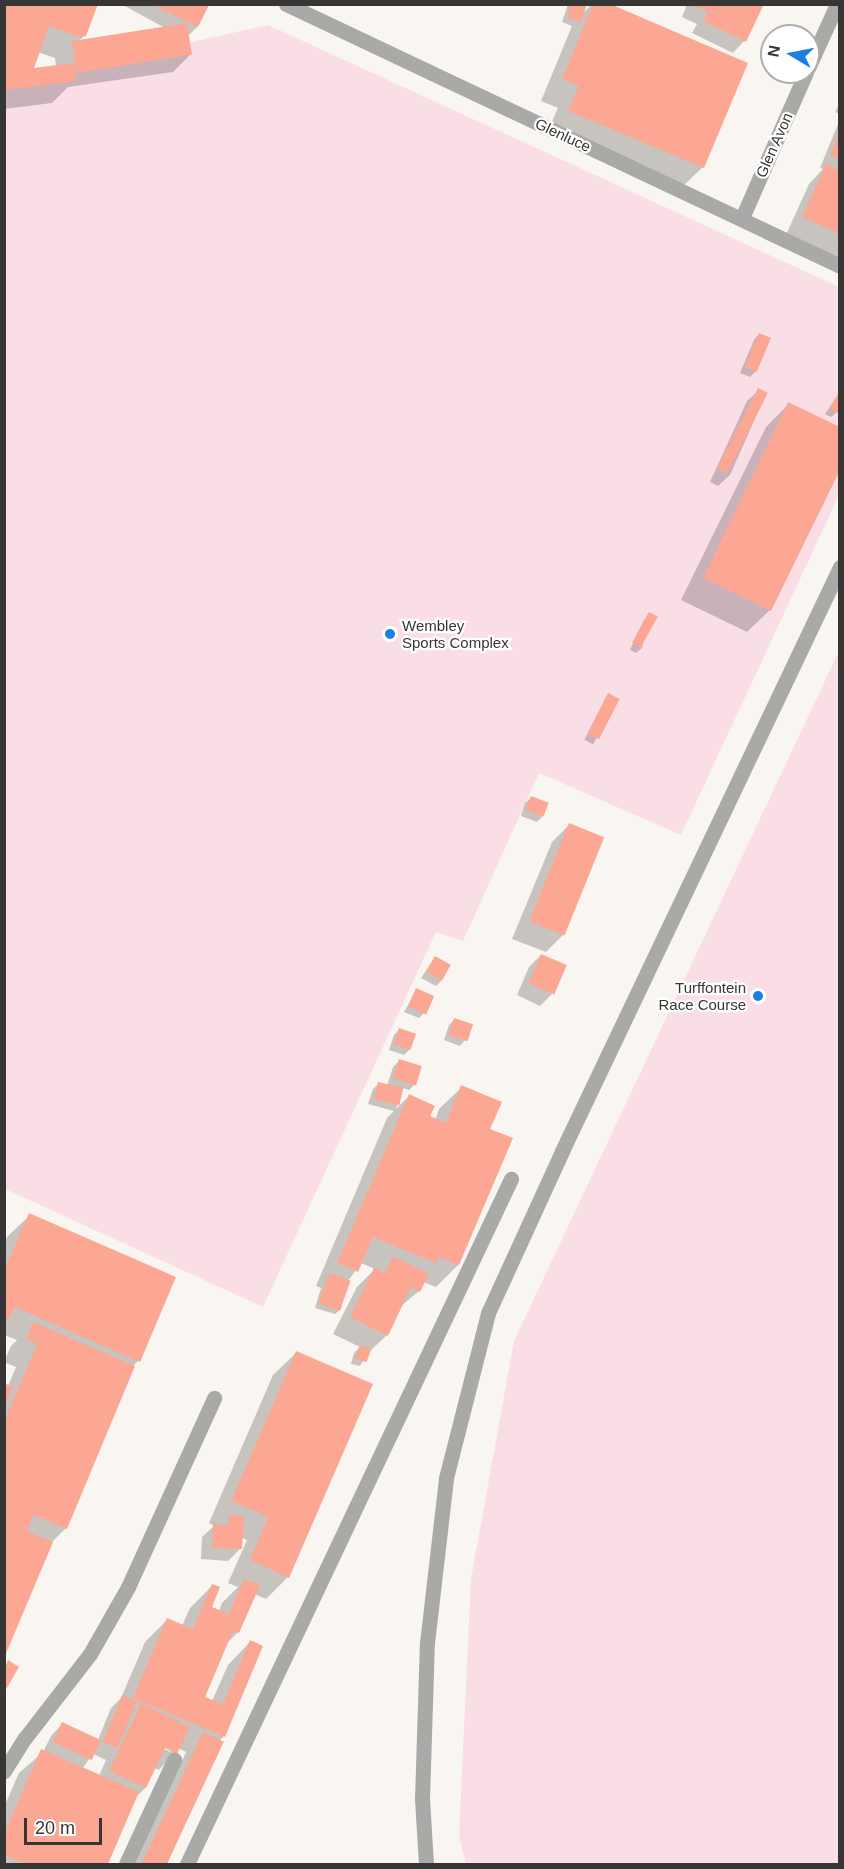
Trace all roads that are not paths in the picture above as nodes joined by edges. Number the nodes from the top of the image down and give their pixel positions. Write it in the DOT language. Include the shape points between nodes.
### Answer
graph roads {
  1 [pos="286,4"];
  2 [pos="837,4"];
  3 [pos="820,42"];
  4 [pos="801,84"];
  5 [pos="742,218"];
  6 [pos="840,266"];
  7 [pos="840,567"];
  8 [pos="511,1179"];
  9 [pos="214,1398"];
  10 [pos="174,1760"];
  11 [pos="4,1771"];
  12 [pos="126,1864"];
  13 [pos="187,1864"];
  14 [pos="426,1864"];
  1 -- 5 [label="street, Glenluce"];
  2 -- 3 [label="street"];
  4 -- 5 [label="street, Glen Avon"];
  5 -- 6 [label="street, Glenluce"];
  7 -- 14 [label="street" via="561,1151 488,1313 447,1478 427,1643 422,1799"];
  8 -- 13 [label="street"];
  9 -- 11 [label="street" via="128,1587 90,1654"];
  10 -- 12 [label="street"];
}
